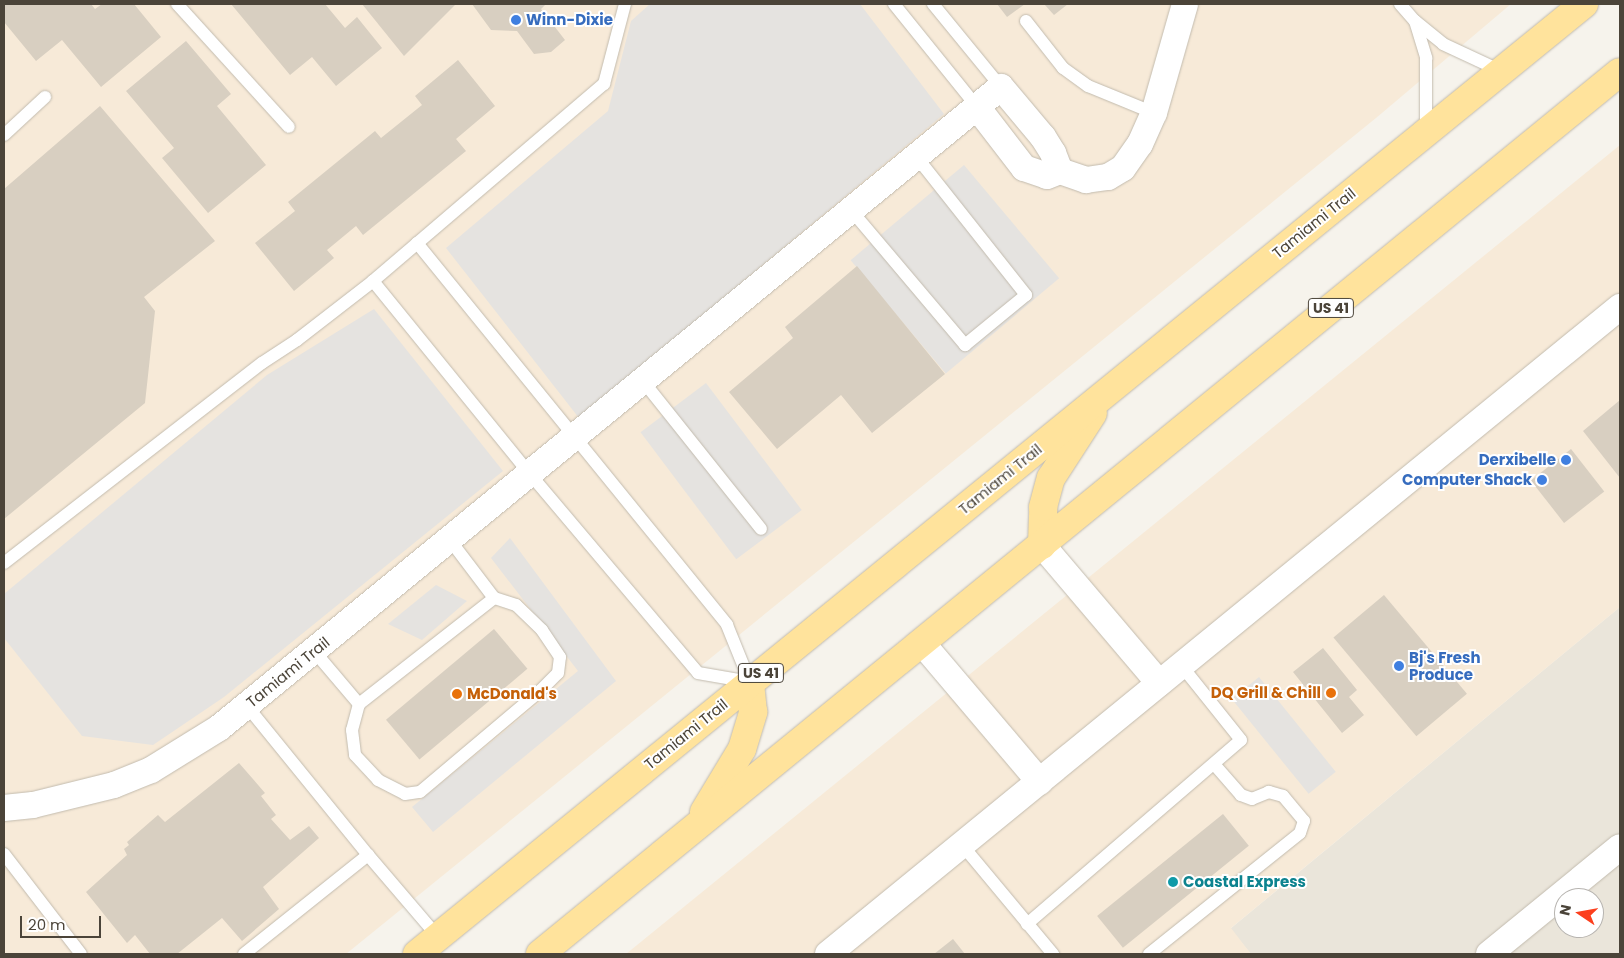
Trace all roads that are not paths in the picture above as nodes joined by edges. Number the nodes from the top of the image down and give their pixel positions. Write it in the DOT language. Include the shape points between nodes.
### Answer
graph roads {
  1 [pos="177,4"];
  2 [pos="625,4"];
  3 [pos="894,4"];
  4 [pos="933,4"];
  5 [pos="1185,4"];
  6 [pos="1584,4"];
  7 [pos="1402,5"];
  8 [pos="1026,21"];
  9 [pos="1415,21"];
  10 [pos="1501,71"];
  11 [pos="1620,72"];
  12 [pos="1001,87"];
  13 [pos="45,97"];
  14 [pos="977,107"];
  15 [pos="1154,113"];
  16 [pos="289,127"];
  17 [pos="1426,132"];
  18 [pos="4,135"];
  19 [pos="916,156"];
  20 [pos="1060,171"];
  21 [pos="852,210"];
  22 [pos="417,244"];
  23 [pos="373,281"];
  24 [pos="1620,307"];
  25 [pos="643,382"];
  26 [pos="1106,392"];
  27 [pos="573,439"];
  28 [pos="530,474"];
  29 [pos="761,529"];
  30 [pos="450,540"];
  31 [pos="1042,545"];
  32 [pos="4,563"];
  33 [pos="494,598"];
  34 [pos="922,643"];
  35 [pos="314,651"];
  36 [pos="1182,665"];
  37 [pos="750,682"];
  38 [pos="1159,683"];
  39 [pos="359,704"];
  40 [pos="247,706"];
  41 [pos="1214,764"];
  42 [pos="1040,782"];
  43 [pos="4,808"];
  44 [pos="692,830"];
  45 [pos="963,846"];
  46 [pos="1620,847"];
  47 [pos="4,854"];
  48 [pos="368,856"];
  49 [pos="1027,924"];
  50 [pos="438,937"];
  51 [pos="841,950"];
  52 [pos="81,954"];
  53 [pos="244,954"];
  54 [pos="417,954"];
  55 [pos="540,954"];
  56 [pos="1053,954"];
  57 [pos="1150,954"];
  58 [pos="1489,954"];
  1 -- 16 [label="lane"];
  2 -- 22 [label="lane" via="604,84"];
  3 -- 14 [label="lane"];
  4 -- 12 [label="lane"];
  5 -- 15 [label="street"];
  6 -- 10 [label="main road, Tamiami Trail / US 41"];
  7 -- 9 [label="lane"];
  8 -- 15 [label="lane" via="1063,68 1088,86"];
  9 -- 10 [label="lane" via="1443,44"];
  9 -- 17 [label="lane" via="1426,58"];
  10 -- 17 [label="main road, Tamiami Trail / US 41"];
  11 -- 31 [label="main road, US 41"];
  12 -- 14 [label="street, Tamiami Trail"];
  12 -- 20 [label="street" via="1043,137"];
  13 -- 18 [label="lane"];
  14 -- 19 [label="street, Tamiami Trail"];
  14 -- 20 [label="street" via="1024,168 1047,176"];
  15 -- 20 [label="street" via="1123,168 1108,176 1086,180"];
  17 -- 26 [label="main road, Tamiami Trail / US 41"];
  19 -- 21 [label="street, Tamiami Trail"];
  19 -- 21 [label="lane" via="1026,295 965,345"];
  21 -- 25 [label="street, Tamiami Trail"];
  22 -- 23 [label="lane"];
  22 -- 27 [label="lane"];
  23 -- 28 [label="lane"];
  23 -- 32 [label="lane"];
  24 -- 36 [label="street"];
  25 -- 27 [label="street, Tamiami Trail"];
  25 -- 29 [label="lane"];
  26 -- 31 [label="main road" via="1051,478 1043,507"];
  26 -- 37 [label="main road, Tamiami Trail / US 41"];
  27 -- 28 [label="street, Tamiami Trail"];
  27 -- 37 [label="lane" via="727,625"];
  28 -- 30 [label="street, Tamiami Trail"];
  28 -- 37 [label="lane" via="698,673"];
  30 -- 33 [label="lane"];
  30 -- 35 [label="street, Tamiami Trail"];
  31 -- 34 [label="main road, US 41"];
  31 -- 38 [label="street"];
  33 -- 39 [label="lane"];
  33 -- 39 [label="lane" via="516,605 542,630 560,657 558,673 540,692 420,792 405,794 378,780 355,755 352,730"];
  34 -- 42 [label="street"];
  34 -- 44 [label="main road, US 41"];
  35 -- 39 [label="lane"];
  35 -- 40 [label="street, Tamiami Trail"];
  36 -- 38 [label="street"];
  36 -- 41 [label="lane" via="1241,740"];
  37 -- 44 [label="main road" via="752,712 742,749"];
  37 -- 50 [label="main road, Tamiami Trail / US 41"];
  38 -- 42 [label="street"];
  40 -- 43 [label="street, Tamiami Trail" via="219,728 151,770 74,796"];
  40 -- 48 [label="lane"];
  41 -- 49 [label="lane"];
  41 -- 57 [label="lane" via="1241,796 1252,799 1269,792 1283,796 1304,821 1300,833"];
  42 -- 45 [label="street"];
  44 -- 55 [label="main road, US 41"];
  45 -- 49 [label="lane"];
  45 -- 51 [label="street"];
  46 -- 58 [label="street"];
  47 -- 52 [label="lane"];
  48 -- 50 [label="lane"];
  48 -- 53 [label="lane"];
  49 -- 56 [label="lane"];
  50 -- 54 [label="main road, Tamiami Trail / US 41"];
}
